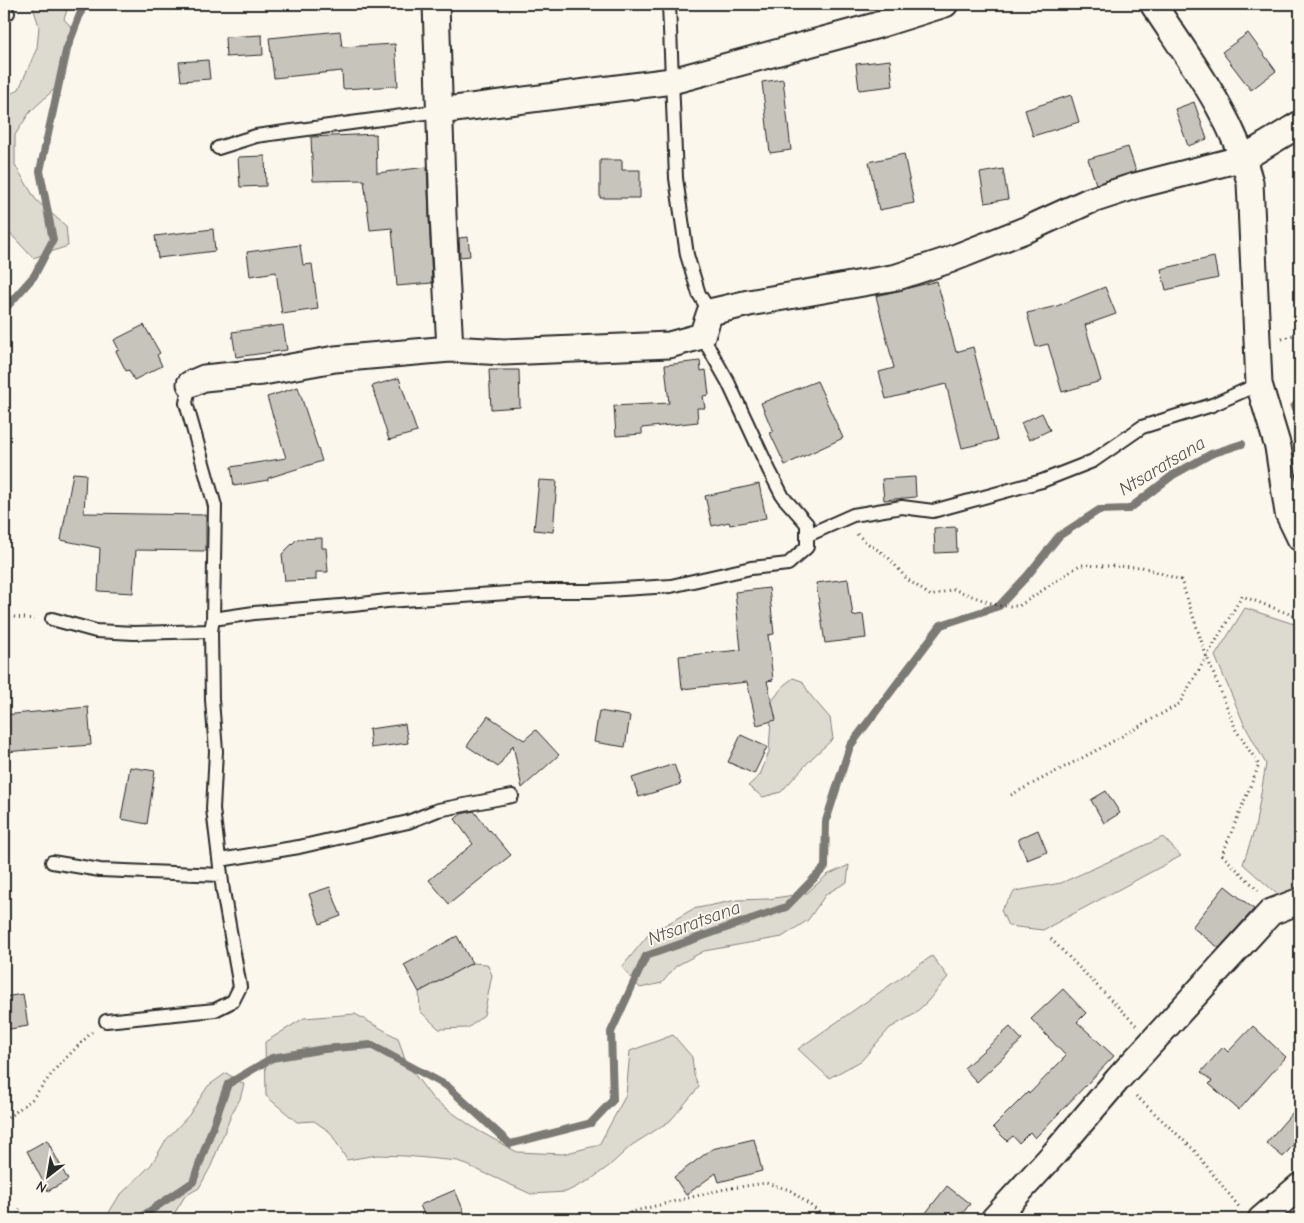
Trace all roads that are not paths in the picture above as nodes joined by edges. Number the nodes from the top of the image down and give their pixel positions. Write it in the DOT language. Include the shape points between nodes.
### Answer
graph roads {
  1 [pos="436,4"];
  2 [pos="669,4"];
  3 [pos="945,4"];
  4 [pos="1153,4"];
  5 [pos="672,81"];
  6 [pos="439,111"];
  7 [pos="1300,124"];
  8 [pos="218,148"];
  9 [pos="1244,158"];
  10 [pos="710,312"];
  11 [pos="702,336"];
  12 [pos="450,349"];
  13 [pos="190,384"];
  14 [pos="1260,384"];
  15 [pos="808,534"];
  16 [pos="1300,538"];
  17 [pos="52,619"];
  18 [pos="212,625"];
  19 [pos="512,796"];
  20 [pos="220,860"];
  21 [pos="52,862"];
  22 [pos="221,875"];
  23 [pos="1292,909"];
  24 [pos="106,1020"];
  25 [pos="1300,1186"];
  26 [pos="1252,1216"];
  27 [pos="994,1219"];
  1 -- 6 [label="street"];
  2 -- 5 [label="lane"];
  3 -- 5 [label="street"];
  4 -- 9 [label="street" via="1207,88"];
  5 -- 6 [label="street"];
  5 -- 10 [label="lane" via="676,178 688,255 699,294"];
  6 -- 8 [label="lane" via="256,136"];
  6 -- 12 [label="street"];
  7 -- 9 [label="street"];
  9 -- 10 [label="street" via="1089,201 1021,232 897,277"];
  9 -- 14 [label="street" via="1250,182"];
  10 -- 11 [label="street"];
  11 -- 12 [label="street" via="669,345 504,352"];
  11 -- 15 [label="lane" via="728,382 769,470 784,497 807,524"];
  12 -- 13 [label="street" via="335,359 263,372 204,378"];
  13 -- 18 [label="lane" via="186,403 215,506"];
  14 -- 15 [label="lane" via="1212,405 1142,427 1093,461 1042,481 933,511 902,507 853,515"];
  14 -- 16 [label="street" via="1278,447 1288,513"];
  15 -- 18 [label="lane" via="807,547 788,564 750,568 671,586 387,601 254,613"];
  17 -- 18 [label="lane" via="96,631 134,633"];
  18 -- 20 [label="lane" via="216,751 213,809"];
  19 -- 20 [label="lane" via="438,810 408,822 308,845"];
  20 -- 22 [label="lane"];
  21 -- 22 [label="lane" via="100,870"];
  22 -- 24 [label="lane" via="240,986 233,1001 215,1010"];
  23 -- 27 [label="street" via="1270,912"];
  25 -- 26 [label="street"];
}
